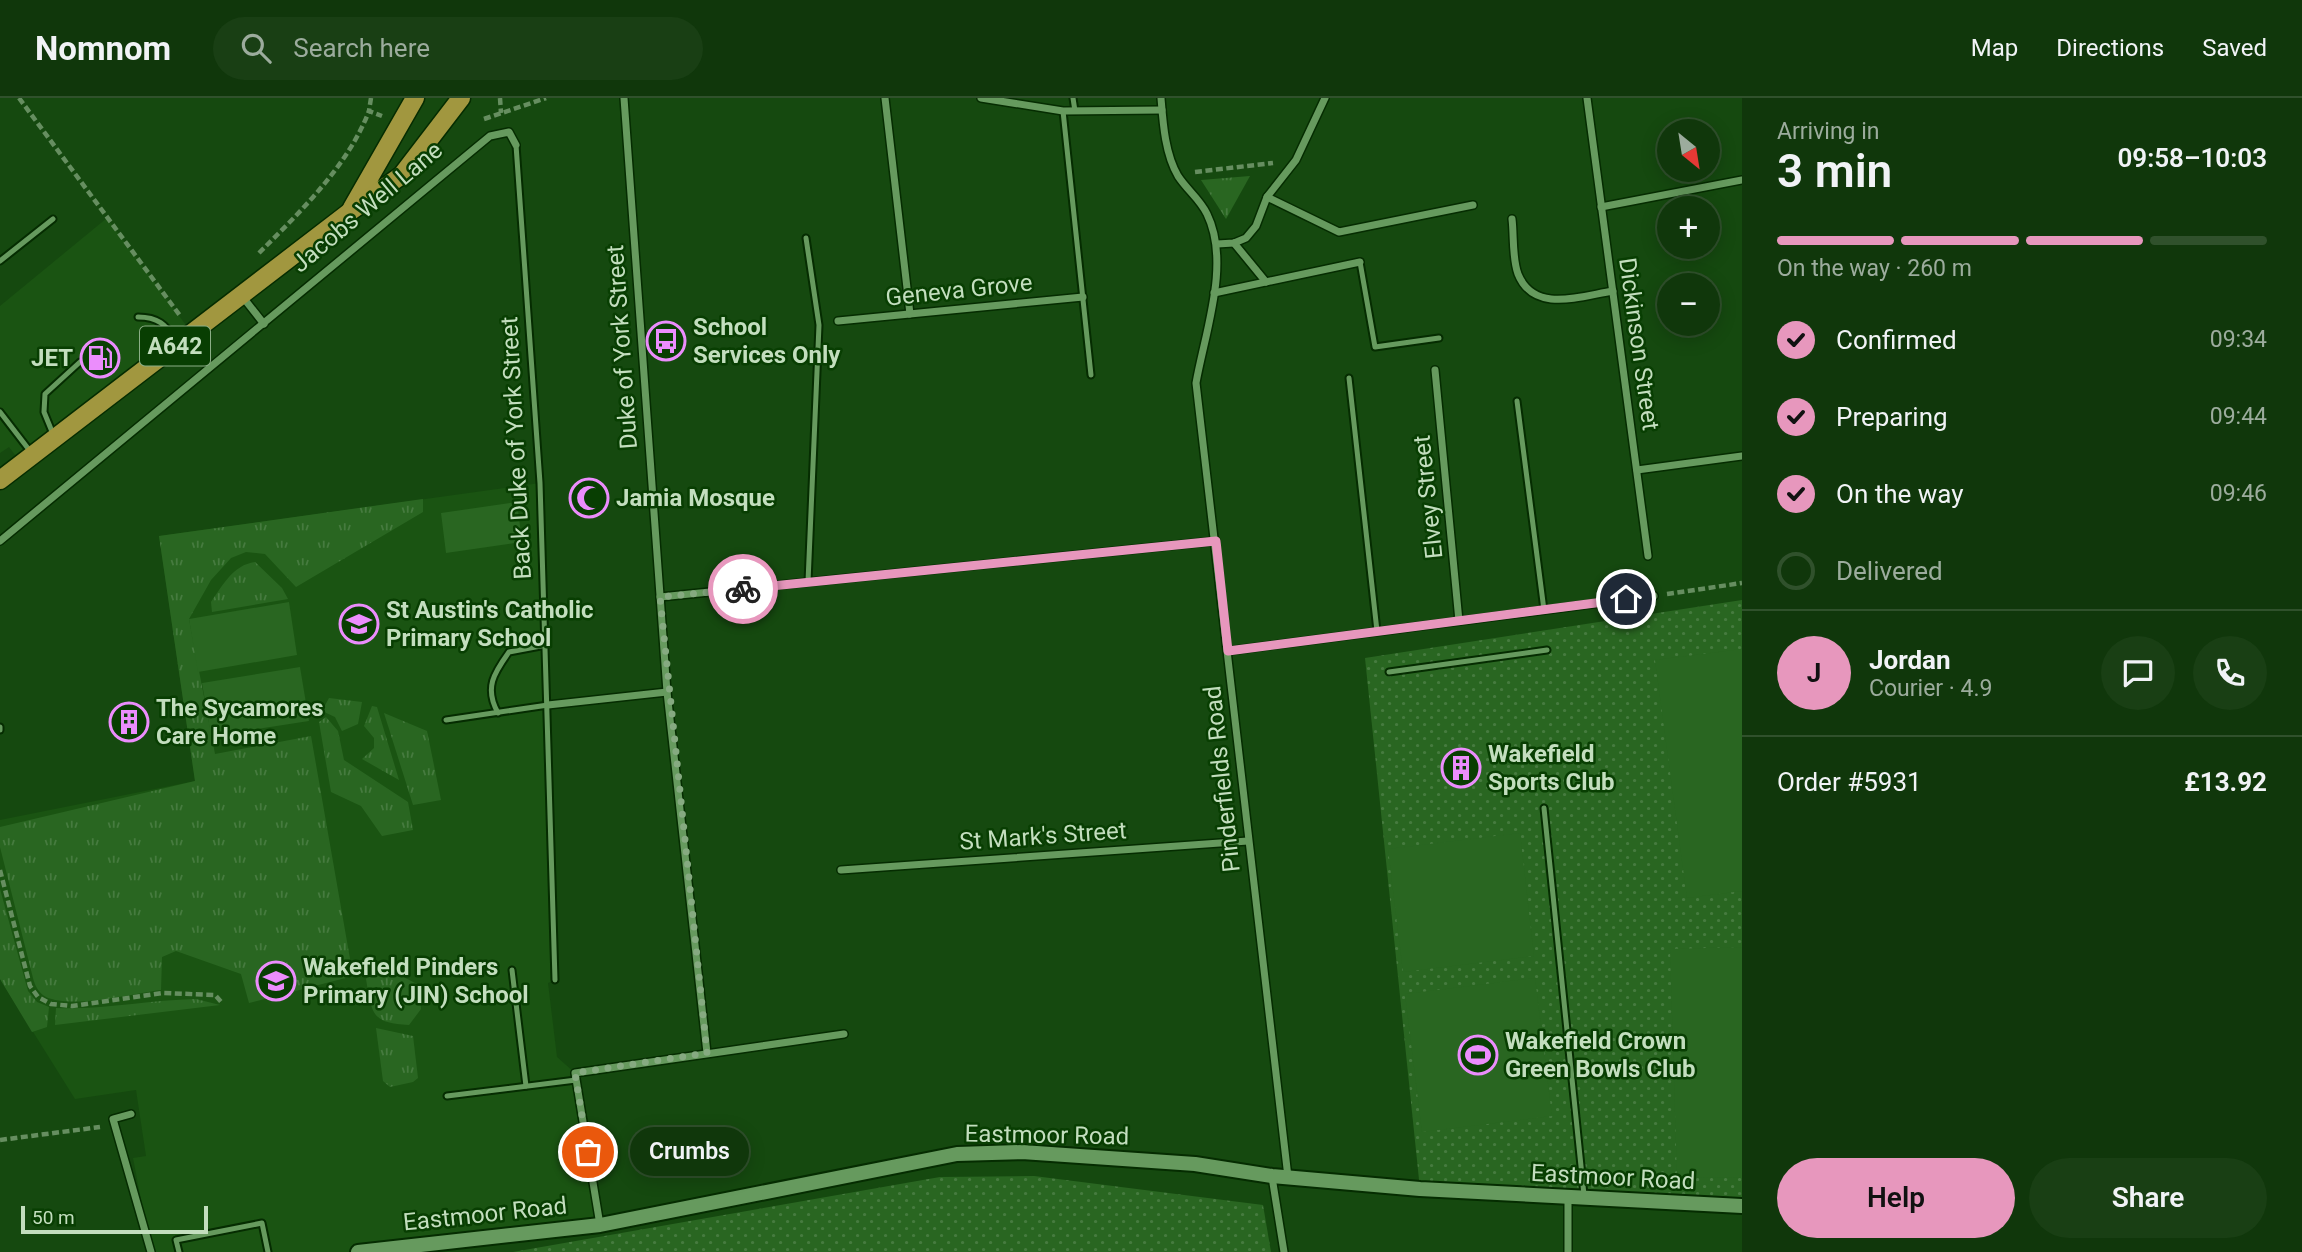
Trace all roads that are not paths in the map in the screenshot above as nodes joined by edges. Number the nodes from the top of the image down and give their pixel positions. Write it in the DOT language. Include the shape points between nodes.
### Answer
graph roads {
  1 [pos="415,98"];
  2 [pos="461,98"];
  3 [pos="624,98"];
  4 [pos="885,98"];
  5 [pos="981,98"];
  6 [pos="1073,98"];
  7 [pos="1161,98"];
  8 [pos="1325,98"];
  9 [pos="1587,98"];
  10 [pos="1162,110"];
  11 [pos="1063,111"];
  12 [pos="1075,111"];
  13 [pos="503,131"];
  14 [pos="516,145"];
  15 [pos="1742,180"];
  16 [pos="1266,197"];
  17 [pos="1473,205"];
  18 [pos="1601,207"];
  19 [pos="351,211"];
  20 [pos="53,219"];
  21 [pos="1512,219"];
  22 [pos="806,237"];
  23 [pos="1234,243"];
  24 [pos="1217,244"];
  25 [pos="0,261"];
  26 [pos="1360,262"];
  27 [pos="1266,282"];
  28 [pos="1613,291"];
  29 [pos="1214,293"];
  30 [pos="242,296"];
  31 [pos="1083,297"];
  32 [pos="909,314"];
  33 [pos="138,317"];
  34 [pos="838,321"];
  35 [pos="264,324"];
  36 [pos="184,331"];
  37 [pos="1439,338"];
  38 [pos="80,362"];
  39 [pos="1435,370"];
  40 [pos="1091,375"];
  41 [pos="1349,378"];
  42 [pos="1517,401"];
  43 [pos="0,412"];
  44 [pos="55,440"];
  45 [pos="33,456"];
  46 [pos="1742,456"];
  47 [pos="1637,470"];
  48 [pos="0,480"];
  49 [pos="0,541"];
  50 [pos="1216,541"];
  51 [pos="1648,556"];
  52 [pos="808,582"];
  53 [pos="1654,596"];
  54 [pos="660,597"];
  55 [pos="1544,610"];
  56 [pos="1459,621"];
  57 [pos="1377,631"];
  58 [pos="545,645"];
  59 [pos="1547,650"];
  60 [pos="1228,651"];
  61 [pos="1389,672"];
  62 [pos="667,692"];
  63 [pos="548,705"];
  64 [pos="498,713"];
  65 [pos="446,720"];
  66 [pos="1544,807"];
  67 [pos="1248,841"];
  68 [pos="841,870"];
  69 [pos="512,970"];
  70 [pos="555,979"];
  71 [pos="844,1034"];
  72 [pos="707,1053"];
  73 [pos="576,1076"];
  74 [pos="526,1086"];
  75 [pos="447,1096"];
  76 [pos="131,1114"];
  77 [pos="1272,1176"];
  78 [pos="1288,1177"];
  79 [pos="1568,1197"];
  80 [pos="1584,1198"];
  81 [pos="1742,1206"];
  82 [pos="600,1224"];
  83 [pos="151,1252"];
  84 [pos="178,1252"];
  85 [pos="268,1252"];
  86 [pos="358,1252"];
  87 [pos="1284,1252"];
  88 [pos="1568,1252"];
  1 -- 19 [label="main road, Jacobs Well Lane / A642"];
  2 -- 19 [label="main road, Jacobs Well Lane / A642" via="402,175"];
  3 -- 54 [label="street, Duke of York Street"];
  4 -- 32 [label="street"];
  5 -- 11 [label="street"];
  6 -- 12 [label="lane"];
  7 -- 10 [label="street, Pinderfields Road"];
  8 -- 16 [label="street" via="1296,160"];
  9 -- 18 [label="street, Dickinson Street"];
  10 -- 12 [label="street"];
  10 -- 24 [label="street, Pinderfields Road" via="1177,174 1208,215"];
  11 -- 12 [label="street"];
  11 -- 31 [label="lane"];
  13 -- 14 [label="street, Back Duke of York Street" via="513,136"];
  13 -- 35 [label="street, Jacobs Well Lane" via="490,136"];
  14 -- 58 [label="lane, Back Duke of York Street" via="540,483"];
  15 -- 18 [label="street"];
  16 -- 17 [label="street" via="1339,232"];
  16 -- 23 [label="street" via="1256,226"];
  18 -- 28 [label="street, Dickinson Street"];
  19 -- 30 [label="main road, Jacobs Well Lane / A642"];
  20 -- 25 [label="lane"];
  21 -- 28 [label="street" via="1518,274 1530,293 1550,301"];
  22 -- 52 [label="lane" via="819,325"];
  23 -- 24 [label="street"];
  23 -- 27 [label="street"];
  24 -- 29 [label="street, Pinderfields Road"];
  26 -- 27 [label="street"];
  26 -- 37 [label="lane" via="1375,347"];
  27 -- 29 [label="street"];
  28 -- 47 [label="street, Dickinson Street"];
  29 -- 50 [label="street, Pinderfields Road" via="1196,383"];
  30 -- 35 [label="street"];
  30 -- 36 [label="main road, Jacobs Well Lane / A642"];
  31 -- 32 [label="street, Geneva Grove"];
  31 -- 40 [label="lane"];
  32 -- 34 [label="street, Geneva Grove"];
  33 -- 36 [label="lane" via="153,317"];
  35 -- 49 [label="street, Jacobs Well Lane"];
  36 -- 44 [label="main road, Jacobs Well Lane / A642"];
  38 -- 44 [label="lane" via="45,394 44,412"];
  39 -- 56 [label="street, Elvey Street"];
  41 -- 57 [label="lane"];
  42 -- 55 [label="lane"];
  43 -- 45 [label="lane"];
  44 -- 45 [label="main road, Jacobs Well Lane / A642"];
  45 -- 48 [label="main road, Jacobs Well Lane / A642"];
  46 -- 47 [label="street"];
  47 -- 51 [label="street, Dickinson Street"];
  50 -- 52 [label="street"];
  50 -- 60 [label="street, Pinderfields Road"];
  52 -- 54 [label="street"];
  53 -- 55 [label="street"];
  54 -- 62 [label="street, Duke of York Street"];
  55 -- 56 [label="street"];
  56 -- 57 [label="street"];
  57 -- 60 [label="street"];
  58 -- 63 [label="lane, Back Duke of York Street"];
  58 -- 64 [label="lane" via="509,652 503,660 489,692"];
  59 -- 61 [label="lane"];
  60 -- 67 [label="street, Pinderfields Road"];
  62 -- 63 [label="street"];
  62 -- 72 [label="street, Duke of York Street"];
  63 -- 64 [label="lane"];
  63 -- 70 [label="lane, Back Duke of York Street"];
  64 -- 65 [label="lane"];
  66 -- 80 [label="lane"];
  67 -- 68 [label="street, St Mark's Street"];
  67 -- 78 [label="street, Pinderfields Road"];
  69 -- 74 [label="lane"];
  71 -- 72 [label="street"];
  72 -- 73 [label="street"];
  73 -- 74 [label="lane"];
  73 -- 82 [label="street"];
  74 -- 75 [label="lane"];
  76 -- 83 [label="street" via="113,1119"];
  77 -- 78 [label="street, Eastmoor Road"];
  77 -- 82 [label="street, Eastmoor Road" via="1195,1164 1035,1153 957,1154"];
  77 -- 87 [label="street"];
  78 -- 79 [label="street, Eastmoor Road"];
  79 -- 80 [label="street, Eastmoor Road"];
  79 -- 88 [label="street"];
  80 -- 81 [label="street, Eastmoor Road"];
  82 -- 86 [label="street, Eastmoor Road"];
  84 -- 85 [label="lane" via="176,1240 262,1223"];
}
